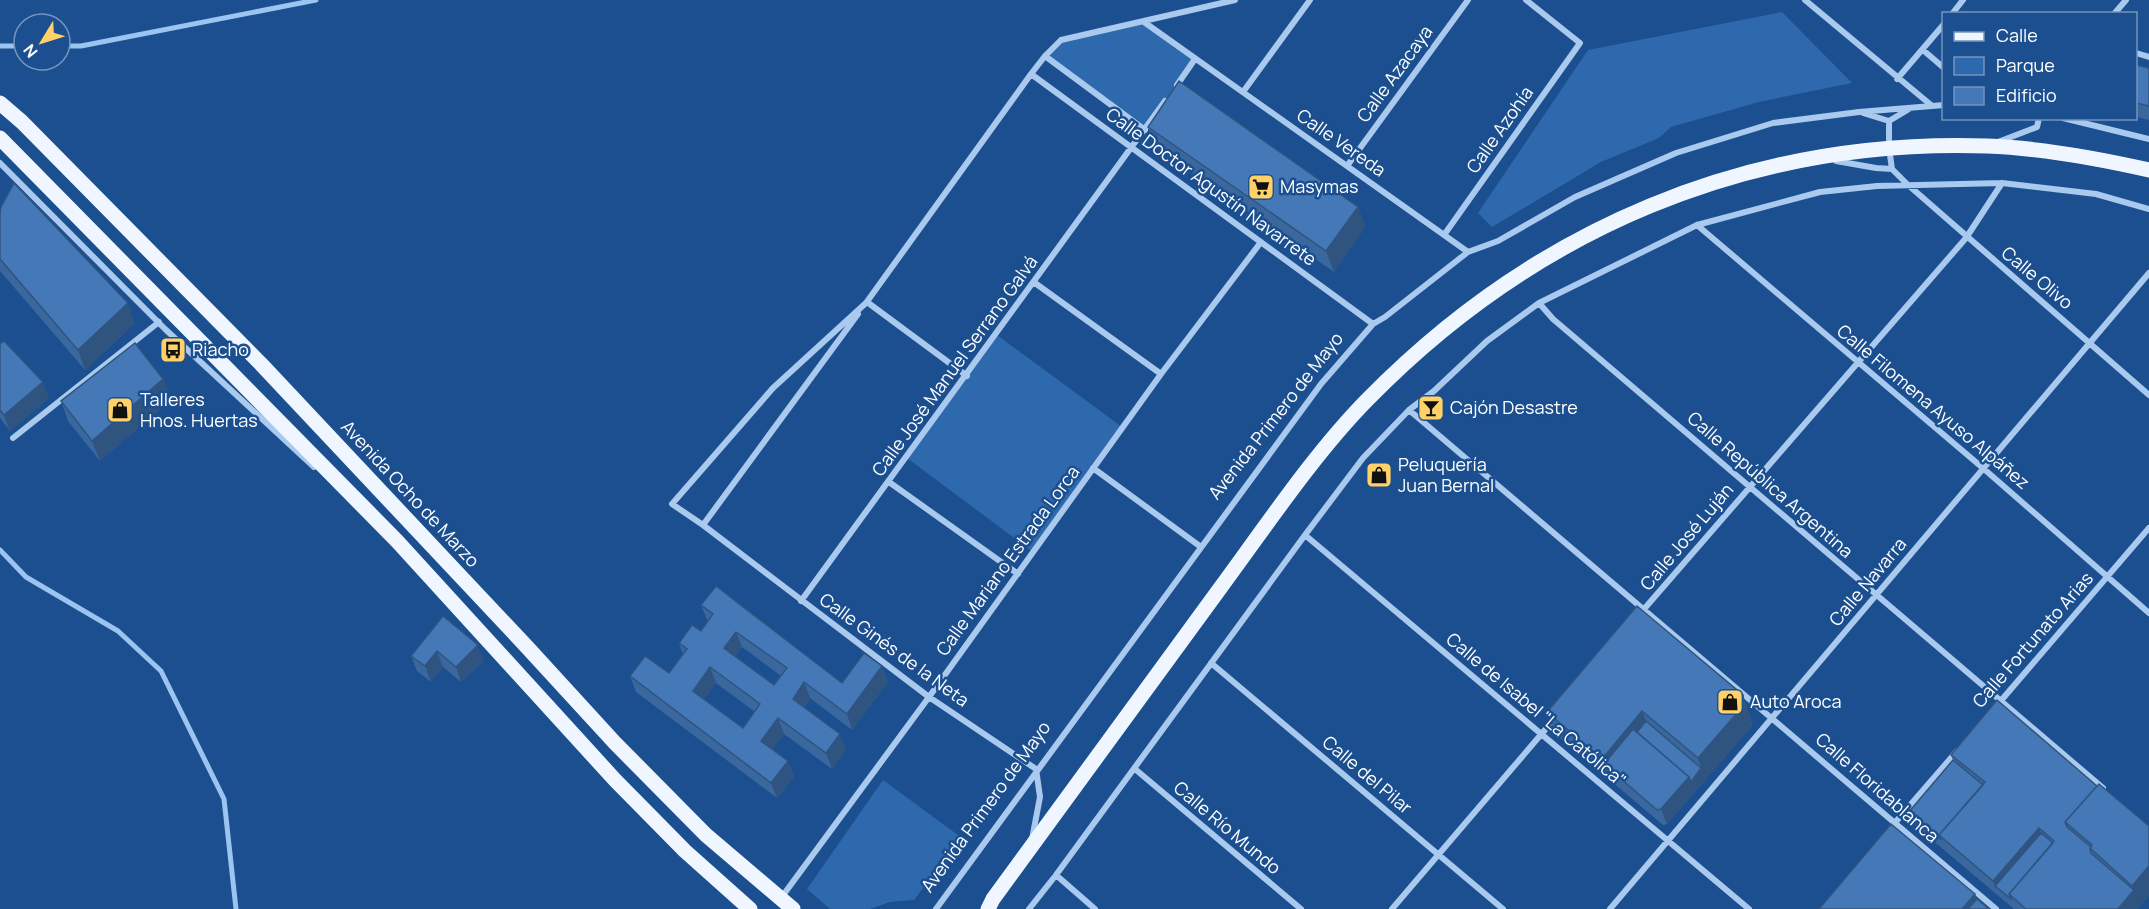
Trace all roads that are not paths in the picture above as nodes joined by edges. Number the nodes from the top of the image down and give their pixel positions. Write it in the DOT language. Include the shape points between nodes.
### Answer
graph roads {
  1 [pos="1235,0"];
  2 [pos="1311,0"];
  3 [pos="1468,0"];
  4 [pos="1526,0"];
  5 [pos="1805,0"];
  6 [pos="2126,0"];
  7 [pos="2116,12"];
  8 [pos="1144,22"];
  9 [pos="1942,26"];
  10 [pos="1923,50"];
  11 [pos="1045,56"];
  12 [pos="1195,59"];
  13 [pos="1942,66"];
  14 [pos="1031,74"];
  15 [pos="1897,79"];
  16 [pos="1243,92"];
  17 [pos="0,103"];
  18 [pos="1930,105"];
  19 [pos="1942,105"];
  20 [pos="1912,107"];
  21 [pos="1859,112"];
  22 [pos="2039,120"];
  23 [pos="2071,120"];
  24 [pos="1889,121"];
  25 [pos="1145,130"];
  26 [pos="0,138"];
  27 [pos="2149,139"];
  28 [pos="1988,146"];
  29 [pos="1889,148"];
  30 [pos="1132,149"];
  31 [pos="1815,157"];
  32 [pos="0,163"];
  33 [pos="1347,166"];
  34 [pos="1892,169"];
  35 [pos="2149,170"];
  36 [pos="2002,183"];
  37 [pos="1907,184"];
  38 [pos="2149,209"];
  39 [pos="1697,225"];
  40 [pos="1444,235"];
  41 [pos="1966,237"];
  42 [pos="1262,242"];
  43 [pos="1468,252"];
  44 [pos="2149,273"];
  45 [pos="1035,283"];
  46 [pos="867,302"];
  47 [pos="1539,303"];
  48 [pos="159,322"];
  49 [pos="1373,324"];
  50 [pos="2090,343"];
  51 [pos="1858,363"];
  52 [pos="1161,374"];
  53 [pos="967,376"];
  54 [pos="2149,394"];
  55 [pos="1409,410"];
  56 [pos="13,438"];
  57 [pos="1094,468"];
  58 [pos="1984,469"];
  59 [pos="889,482"];
  60 [pos="1749,486"];
  61 [pos="703,525"];
  62 [pos="2149,528"];
  63 [pos="1305,535"];
  64 [pos="397,541"];
  65 [pos="1201,547"];
  66 [pos="1018,574"];
  67 [pos="2106,578"];
  68 [pos="1876,596"];
  69 [pos="801,601"];
  70 [pos="1644,610"];
  71 [pos="2149,613"];
  72 [pos="1634,621"];
  73 [pos="1211,663"];
  74 [pos="929,697"];
  75 [pos="2001,700"];
  76 [pos="1564,707"];
  77 [pos="1993,709"];
  78 [pos="1772,718"];
  79 [pos="1542,735"];
  80 [pos="1963,745"];
  81 [pos="1036,769"];
  82 [pos="1135,769"];
  83 [pos="2105,790"];
  84 [pos="1894,823"];
  85 [pos="1887,833"];
  86 [pos="1669,841"];
  87 [pos="1030,848"];
  88 [pos="1438,855"];
  89 [pos="1056,875"];
  90 [pos="780,899"];
  91 [pos="988,906"];
  92 [pos="750,909"];
  93 [pos="793,909"];
  94 [pos="936,909"];
  95 [pos="1029,909"];
  96 [pos="1095,909"];
  97 [pos="1301,909"];
  98 [pos="1392,909"];
  99 [pos="1503,909"];
  100 [pos="1610,909"];
  101 [pos="1749,909"];
  102 [pos="1996,909"];
  1 -- 8 [label="street"];
  2 -- 16 [label="street"];
  3 -- 33 [label="street, Calle Azacaya"];
  4 -- 40 [label="street, Calle Azohía" via="1580,42"];
  5 -- 15 [label="street"];
  6 -- 7 [label="street"];
  8 -- 11 [label="street" via="1061,40"];
  8 -- 12 [label="street, Calle Vereda"];
  9 -- 10 [label="street"];
  10 -- 13 [label="street"];
  10 -- 15 [label="street"];
  11 -- 14 [label="street"];
  11 -- 25 [label="street, Calle Doctor Agustín Navarrete"];
  12 -- 16 [label="street, Calle Vereda"];
  12 -- 25 [label="street, Calle José Manuel Serrano Galvá"];
  14 -- 30 [label="street, Calle Doctor Agustín Navarrete"];
  14 -- 46 [label="street"];
  15 -- 18 [label="street"];
  16 -- 33 [label="street, Calle Vereda"];
  17 -- 90 [label="main road, Avenida Ocho de Marzo" via="261,364 615,743 706,835"];
  18 -- 19 [label="street, Avenida Primero de Mayo"];
  18 -- 20 [label="street, Avenida Primero de Mayo"];
  20 -- 21 [label="street, Avenida Primero de Mayo"];
  20 -- 24 [label="street, Avenida Primero de Mayo"];
  21 -- 24 [label="street, Avenida Primero de Mayo"];
  21 -- 43 [label="street, Avenida Primero de Mayo" via="1773,123 1676,153 1575,197 1498,241"];
  22 -- 28 [label="street" via="2037,127"];
  23 -- 27 [label="street"];
  24 -- 29 [label="street"];
  25 -- 30 [label="street, Calle José Manuel Serrano Galvá"];
  26 -- 64 [label="main road"];
  28 -- 29 [label="main road"];
  28 -- 35 [label="main road" via="2066,153"];
  29 -- 31 [label="main road"];
  29 -- 34 [label="street"];
  30 -- 42 [label="street, Calle Doctor Agustín Navarrete"];
  30 -- 45 [label="street, Calle José Manuel Serrano Galvá"];
  31 -- 34 [label="street"];
  31 -- 87 [label="main road" via="1712,182 1596,229 1524,270 1418,351 1356,411 1306,474"];
  32 -- 48 [label="street"];
  33 -- 40 [label="street, Calle Vereda"];
  34 -- 37 [label="street"];
  36 -- 37 [label="street"];
  36 -- 38 [label="street" via="2096,194"];
  36 -- 41 [label="street, Calle José Luján"];
  37 -- 39 [label="street" via="1820,192"];
  37 -- 41 [label="street, Calle Olivo"];
  39 -- 47 [label="street"];
  39 -- 51 [label="street, Calle Filomena Ayuso Alpáñez"];
  40 -- 43 [label="street, Calle Vereda"];
  41 -- 50 [label="street, Calle Olivo"];
  41 -- 51 [label="street, Calle José Luján"];
  42 -- 49 [label="street, Calle Doctor Agustín Navarrete"];
  42 -- 52 [label="street, Calle Mariano Estrada Lorca"];
  43 -- 49 [label="street, Avenida Primero de Mayo"];
  44 -- 50 [label="street, Calle Navarra"];
  45 -- 52 [label="street"];
  45 -- 53 [label="street, Calle José Manuel Serrano Galvá"];
  46 -- 53 [label="street"];
  46 -- 61 [label="street"];
  46 -- 61 [label="street, Calle Ginés de la Neta" via="773,388 672,504"];
  47 -- 55 [label="street" via="1487,341"];
  47 -- 60 [label="street, Calle República Argentina"];
  48 -- 56 [label="street"];
  48 -- 64 [label="street" via="237,398"];
  49 -- 65 [label="street, Avenida Primero de Mayo" via="1321,384"];
  50 -- 54 [label="street, Calle Olivo"];
  50 -- 58 [label="street, Calle Navarra"];
  51 -- 58 [label="street, Calle Filomena Ayuso Alpáñez"];
  51 -- 60 [label="street, Calle José Luján"];
  52 -- 57 [label="street, Calle Mariano Estrada Lorca"];
  53 -- 59 [label="street, Calle José Manuel Serrano Galvá"];
  55 -- 63 [label="street" via="1363,458"];
  55 -- 70 [label="street, Calle Floridablanca"];
  57 -- 65 [label="street"];
  57 -- 66 [label="street, Calle Mariano Estrada Lorca"];
  58 -- 67 [label="street, Calle Filomena Ayuso Alpáñez"];
  58 -- 68 [label="street, Calle Navarra"];
  59 -- 66 [label="street"];
  59 -- 69 [label="street, Calle José Manuel Serrano Galvá"];
  60 -- 68 [label="street, Calle República Argentina"];
  60 -- 70 [label="street, Calle José Luján"];
  61 -- 69 [label="street, Calle Ginés de la Neta"];
  62 -- 67 [label="street, Calle Fortunato Arias"];
  63 -- 73 [label="street"];
  63 -- 79 [label="street, Calle de Isabel \"La Católica\""];
  64 -- 92 [label="main road" via="615,780"];
  65 -- 81 [label="street, Avenida Primero de Mayo"];
  66 -- 74 [label="street, Calle Mariano Estrada Lorca"];
  67 -- 71 [label="street, Calle Filomena Ayuso Alpáñez"];
  67 -- 75 [label="street, Calle Fortunato Arias"];
  68 -- 75 [label="street, Calle República Argentina"];
  68 -- 78 [label="street, Calle Navarra"];
  69 -- 74 [label="street, Calle Ginés de la Neta"];
  70 -- 72 [label="street, Calle José Luján"];
  70 -- 78 [label="street, Calle Floridablanca"];
  73 -- 82 [label="street"];
  73 -- 88 [label="street, Calle del Pilar"];
  74 -- 81 [label="street, Calle Ginés de la Neta"];
  74 -- 90 [label="street, Calle Mariano Estrada Lorca"];
  75 -- 77 [label="street, Calle Fortunato Arias"];
  75 -- 83 [label="street, Calle República Argentina"];
  76 -- 79 [label="street"];
  78 -- 84 [label="street, Calle Floridablanca"];
  78 -- 86 [label="street, Calle Navarra"];
  79 -- 86 [label="street, Calle de Isabel \"La Católica\""];
  79 -- 88 [label="street"];
  80 -- 84 [label="street"];
  81 -- 87 [label="street" via="1040,797"];
  81 -- 94 [label="street, Avenida Primero de Mayo"];
  82 -- 89 [label="street"];
  82 -- 97 [label="street, Calle Río Mundo"];
  84 -- 85 [label="street"];
  84 -- 102 [label="street, Calle Floridablanca"];
  86 -- 100 [label="street, Calle Navarra"];
  86 -- 101 [label="street, Calle de Isabel \"La Católica\""];
  87 -- 91 [label="main road"];
  88 -- 98 [label="street"];
  88 -- 99 [label="street, Calle del Pilar"];
  89 -- 95 [label="street"];
  89 -- 96 [label="street"];
  90 -- 93 [label="main road, Avenida Ocho de Marzo"];
}
